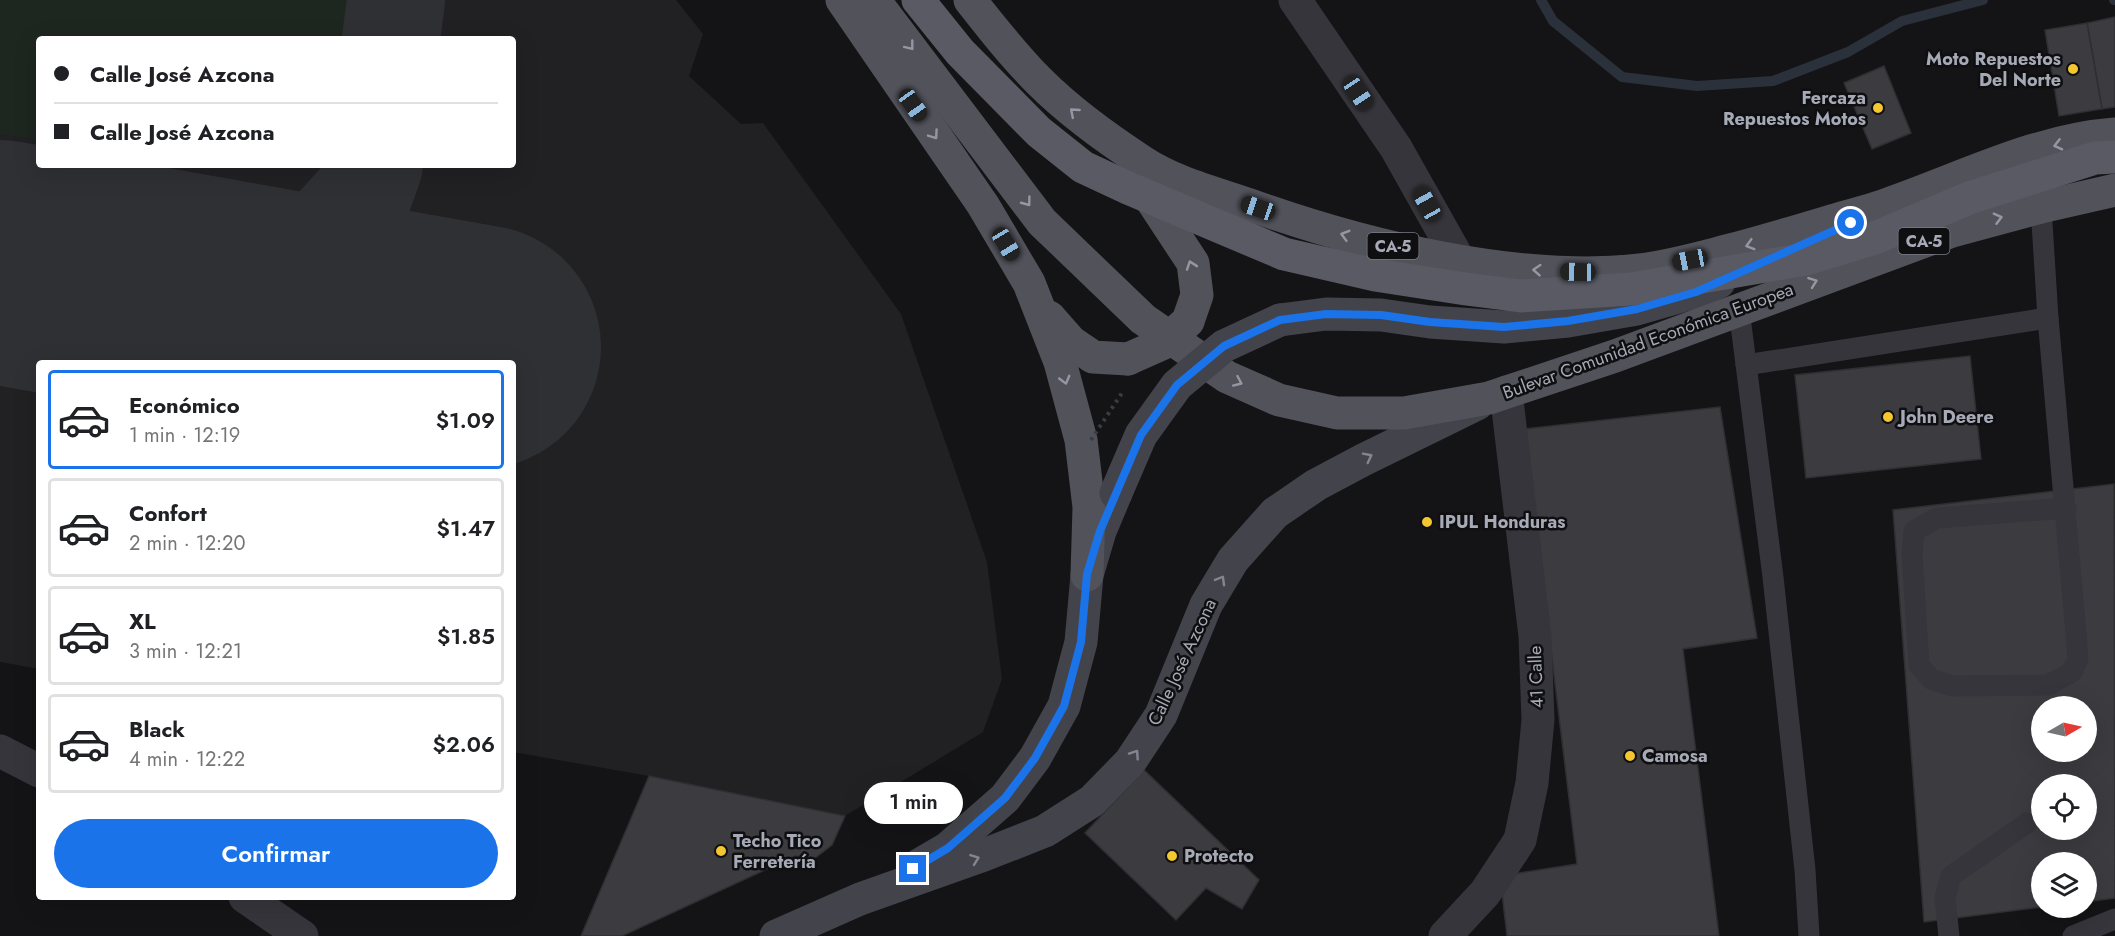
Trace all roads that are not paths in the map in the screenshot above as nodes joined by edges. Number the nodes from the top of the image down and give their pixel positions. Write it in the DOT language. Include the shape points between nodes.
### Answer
graph roads {
  1 [pos="843,0"];
  2 [pos="874,0"];
  3 [pos="918,0"];
  4 [pos="970,0"];
  5 [pos="1295,0"];
  6 [pos="2115,134"];
  7 [pos="1111,140"];
  8 [pos="2115,157"];
  9 [pos="2115,190"];
  10 [pos="1887,205"];
  11 [pos="2041,207"];
  12 [pos="1459,260"];
  13 [pos="1036,302"];
  14 [pos="1739,309"];
  15 [pos="2048,318"];
  16 [pos="1746,364"];
  17 [pos="1497,395"];
  18 [pos="2066,508"];
  19 [pos="1087,574"];
  20 [pos="0,751"];
  21 [pos="36,769"];
  22 [pos="2027,823"];
  23 [pos="860,899"];
  24 [pos="249,900"];
  25 [pos="2115,919"];
  26 [pos="302,936"];
  27 [pos="776,936"];
  28 [pos="1445,936"];
  29 [pos="1809,936"];
  30 [pos="1949,936"];
  31 [pos="2073,936"];
  1 -- 13 [label="main road, one-way" via="983,205"];
  2 -- 17 [label="main road, Bulevar Comunidad Económica Europea / CA-5, one-way" via="1042,222 1143,319 1227,377 1279,400 1337,413 1404,413"];
  3 -- 8 [label="highway, bridge" via="960,52 1039,132 1083,167 1284,254 1376,275 1466,289 1521,296 1631,290 1806,259 1875,238 1969,198 2095,159"];
  7 -- 4 [label="main road, CA-5, one-way" via="1040,82"];
  5 -- 12 [label="street" via="1396,148"];
  6 -- 10 [label="main road, CA-5, one-way" via="2021,154"];
  12 -- 7 [label="main road, CA-5, one-way" via="1363,240 1281,216 1180,180 1145,164"];
  13 -- 7 [label="main road, one-way, bridge" via="1071,342 1093,357 1128,359 1164,343 1188,321 1197,295 1193,263"];
  9 -- 11 [label="main road, Bulevar Comunidad Económica Europea / CA-5"];
  10 -- 12 [label="main road, CA-5, one-way" via="1740,247 1642,269 1561,272"];
  10 -- 19 [label="main road, Calle José Azcona, bridge" via="1696,292 1637,309 1504,327 1381,315 1326,314 1280,320 1224,346 1177,385 1141,435 1100,531"];
  14 -- 11 [label="main road, Bulevar Comunidad Económica Europea / CA-5, one-way" via="1952,231"];
  11 -- 15 [label="lane"];
  13 -- 19 [label="main road, one-way" via="1060,362 1081,440 1089,507"];
  14 -- 16 [label="lane"];
  14 -- 17 [label="main road, Bulevar Comunidad Económica Europea / CA-5"];
  15 -- 16 [label="lane"];
  15 -- 18 [label="lane"];
  16 -- 29 [label="lane" via="1773,577"];
  23 -- 17 [label="main road, Calle José Azcona, one-way" via="1045,831 1092,801 1130,762 1161,715 1206,606 1233,560 1275,513 1363,459"];
  17 -- 28 [label="street, 41 Calle" via="1535,636 1538,720 1532,783 1520,840 1485,893"];
  18 -- 18 [label="lane" via="2078,659 2072,672 2048,685 1952,686 1931,679 1919,665 1914,531 1937,518"];
  19 -- 23 [label="main road, Calle José Azcona" via="1081,642 1064,706 1035,758 1005,798 948,848"];
  20 -- 21 [label="street"];
  22 -- 30 [label="lane" via="1951,876 1945,898"];
  23 -- 27 [label="main road, Calle José Azcona"];
  24 -- 26 [label="street"];
  25 -- 31 [label="lane"];
}
